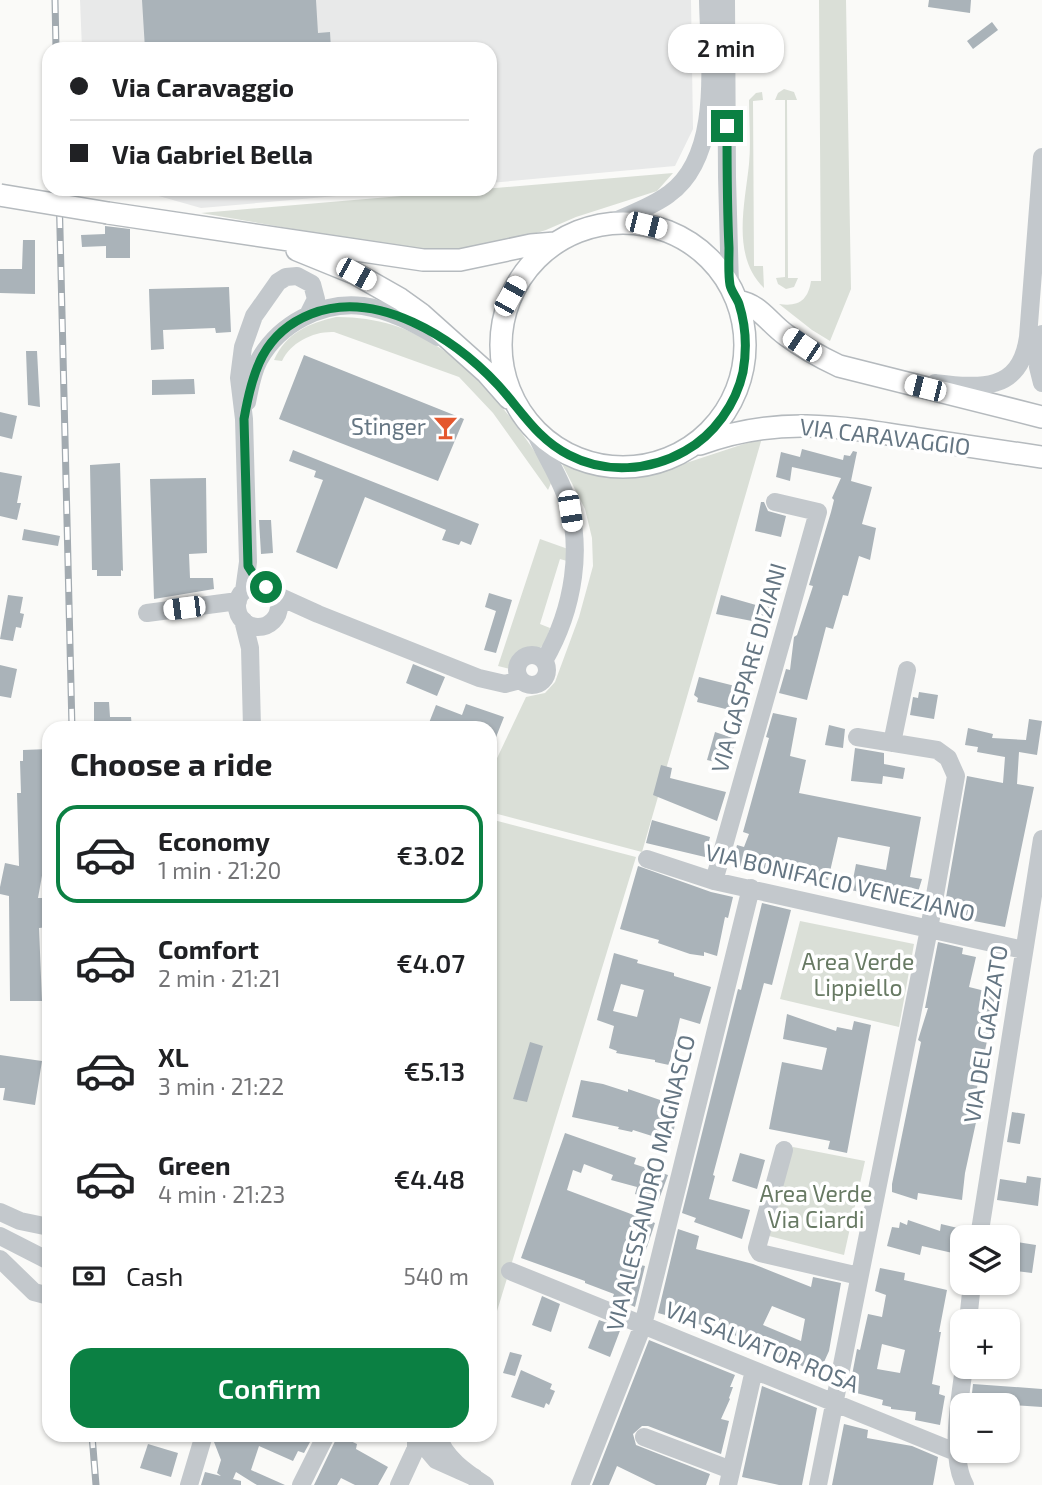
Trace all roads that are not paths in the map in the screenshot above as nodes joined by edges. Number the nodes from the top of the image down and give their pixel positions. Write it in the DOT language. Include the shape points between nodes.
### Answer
graph roads {
  1 [pos="708,0"];
  2 [pos="726,0"];
  3 [pos="1042,157"];
  4 [pos="0,195"];
  5 [pos="611,223"];
  6 [pos="255,237"];
  7 [pos="555,243"];
  8 [pos="734,293"];
  9 [pos="308,315"];
  10 [pos="1042,334"];
  11 [pos="464,352"];
  12 [pos="878,376"];
  13 [pos="1042,383"];
  14 [pos="517,408"];
  15 [pos="1042,417"];
  16 [pos="244,419"];
  17 [pos="534,430"];
  18 [pos="689,449"];
  19 [pos="1042,457"];
  20 [pos="775,502"];
  21 [pos="247,592"];
  22 [pos="276,595"];
  23 [pos="147,613"];
  24 [pos="243,620"];
  25 [pos="261,626"];
  26 [pos="250,648"];
  27 [pos="907,670"];
  28 [pos="252,721"];
  29 [pos="858,737"];
  30 [pos="892,743"];
  31 [pos="1042,839"];
  32 [pos="646,859"];
  33 [pos="714,881"];
  34 [pos="751,888"];
  35 [pos="929,929"];
  36 [pos="1024,950"];
  37 [pos="784,1150"];
  38 [pos="0,1212"];
  39 [pos="981,1225"];
  40 [pos="42,1226"];
  41 [pos="0,1236"];
  42 [pos="42,1257"];
  43 [pos="0,1259"];
  44 [pos="510,1270"];
  45 [pos="859,1276"];
  46 [pos="42,1294"];
  47 [pos="643,1325"];
  48 [pos="754,1370"];
  49 [pos="834,1403"];
  50 [pos="645,1437"];
  51 [pos="202,1442"];
  52 [pos="322,1442"];
  53 [pos="416,1442"];
  54 [pos="421,1442"];
  55 [pos="441,1442"];
  56 [pos="950,1450"];
  57 [pos="959,1463"];
  58 [pos="447,1466"];
  59 [pos="729,1477"];
  60 [pos="402,1479"];
  61 [pos="479,1481"];
  62 [pos="189,1485"];
  63 [pos="301,1485"];
  64 [pos="580,1485"];
  65 [pos="818,1485"];
  66 [pos="965,1485"];
  1 -- 5 [label="street" via="709,114 700,152 671,193"];
  2 -- 8 [label="street" via="727,177"];
  3 -- 12 [label="street" via="1027,337 1018,365 996,383 977,387"];
  4 -- 6 [label="main road, bridge"];
  5 -- 7 [label="main road"];
  5 -- 8 [label="main road" via="646,225 680,237 709,257"];
  6 -- 7 [label="main road" via="423,260 460,260"];
  6 -- 11 [label="main road" via="367,279 421,314"];
  7 -- 14 [label="main road" via="522,276 503,318 502,364"];
  8 -- 12 [label="main road, VIA CARAVAGGIO" via="821,358"];
  8 -- 18 [label="main road" via="746,337 737,392 717,424"];
  9 -- 11 [label="street" via="331,308 371,308 409,321"];
  9 -- 16 [label="street" via="276,337 258,361"];
  9 -- 16 [label="street" via="315,304 315,289 296,276 278,282 259,307 240,361"];
  10 -- 13 [label="street" via="1038,367"];
  11 -- 14 [label="main road"];
  12 -- 15 [label="main road, VIA CARAVAGGIO"];
  14 -- 17 [label="main road"];
  16 -- 21 [label="street"];
  17 -- 18 [label="main road" via="570,456 604,466 657,463"];
  17 -- 22 [label="street" via="563,487 574,544 566,610 544,661 542,681 505,684 479,678"];
  18 -- 19 [label="main road, VIA CARAVAGGIO" via="738,433 807,425"];
  20 -- 33 [label="street, VIA GASPARE DIZIANI" via="818,512"];
  21 -- 22 [label="street" via="272,590"];
  21 -- 23 [label="street"];
  21 -- 24 [label="street" via="239,614"];
  22 -- 25 [label="street" via="277,615"];
  24 -- 25 [label="street"];
  24 -- 26 [label="street"];
  25 -- 26 [label="street"];
  26 -- 28 [label="street"];
  27 -- 30 [label="street"];
  29 -- 30 [label="street"];
  30 -- 35 [label="street" via="937,750 948,758 956,776"];
  31 -- 36 [label="street, VIA DEL GAZZATO"];
  32 -- 33 [label="street, VIA BONIFACIO VENEZIANO"];
  33 -- 34 [label="street, VIA BONIFACIO VENEZIANO"];
  34 -- 35 [label="street, VIA BONIFACIO VENEZIANO"];
  34 -- 47 [label="street, VIA ALESSANDRO MAGNASCO"];
  35 -- 36 [label="street, VIA BONIFACIO VENEZIANO"];
  35 -- 45 [label="street"];
  36 -- 39 [label="street, VIA DEL GAZZATO"];
  37 -- 45 [label="street" via="757,1248 760,1253"];
  38 -- 40 [label="street"];
  41 -- 42 [label="street"];
  43 -- 46 [label="street"];
  44 -- 47 [label="street, VIA SALVATOR ROSA"];
  45 -- 49 [label="street"];
  47 -- 48 [label="street, VIA SALVATOR ROSA"];
  47 -- 64 [label="street, VIA ALESSANDRO MAGNASCO"];
  48 -- 49 [label="street, VIA SALVATOR ROSA"];
  48 -- 59 [label="street"];
  49 -- 56 [label="street, VIA SALVATOR ROSA"];
  49 -- 65 [label="street"];
  50 -- 59 [label="street"];
  51 -- 62 [label="street"];
  52 -- 63 [label="street"];
  53 -- 60 [label="street"];
  54 -- 58 [label="street" via="431,1456"];
  55 -- 61 [label="street" via="447,1454"];
  57 -- 66 [label="street"];
  58 -- 60 [label="street" via="416,1465"];
  58 -- 61 [label="street"];
}
